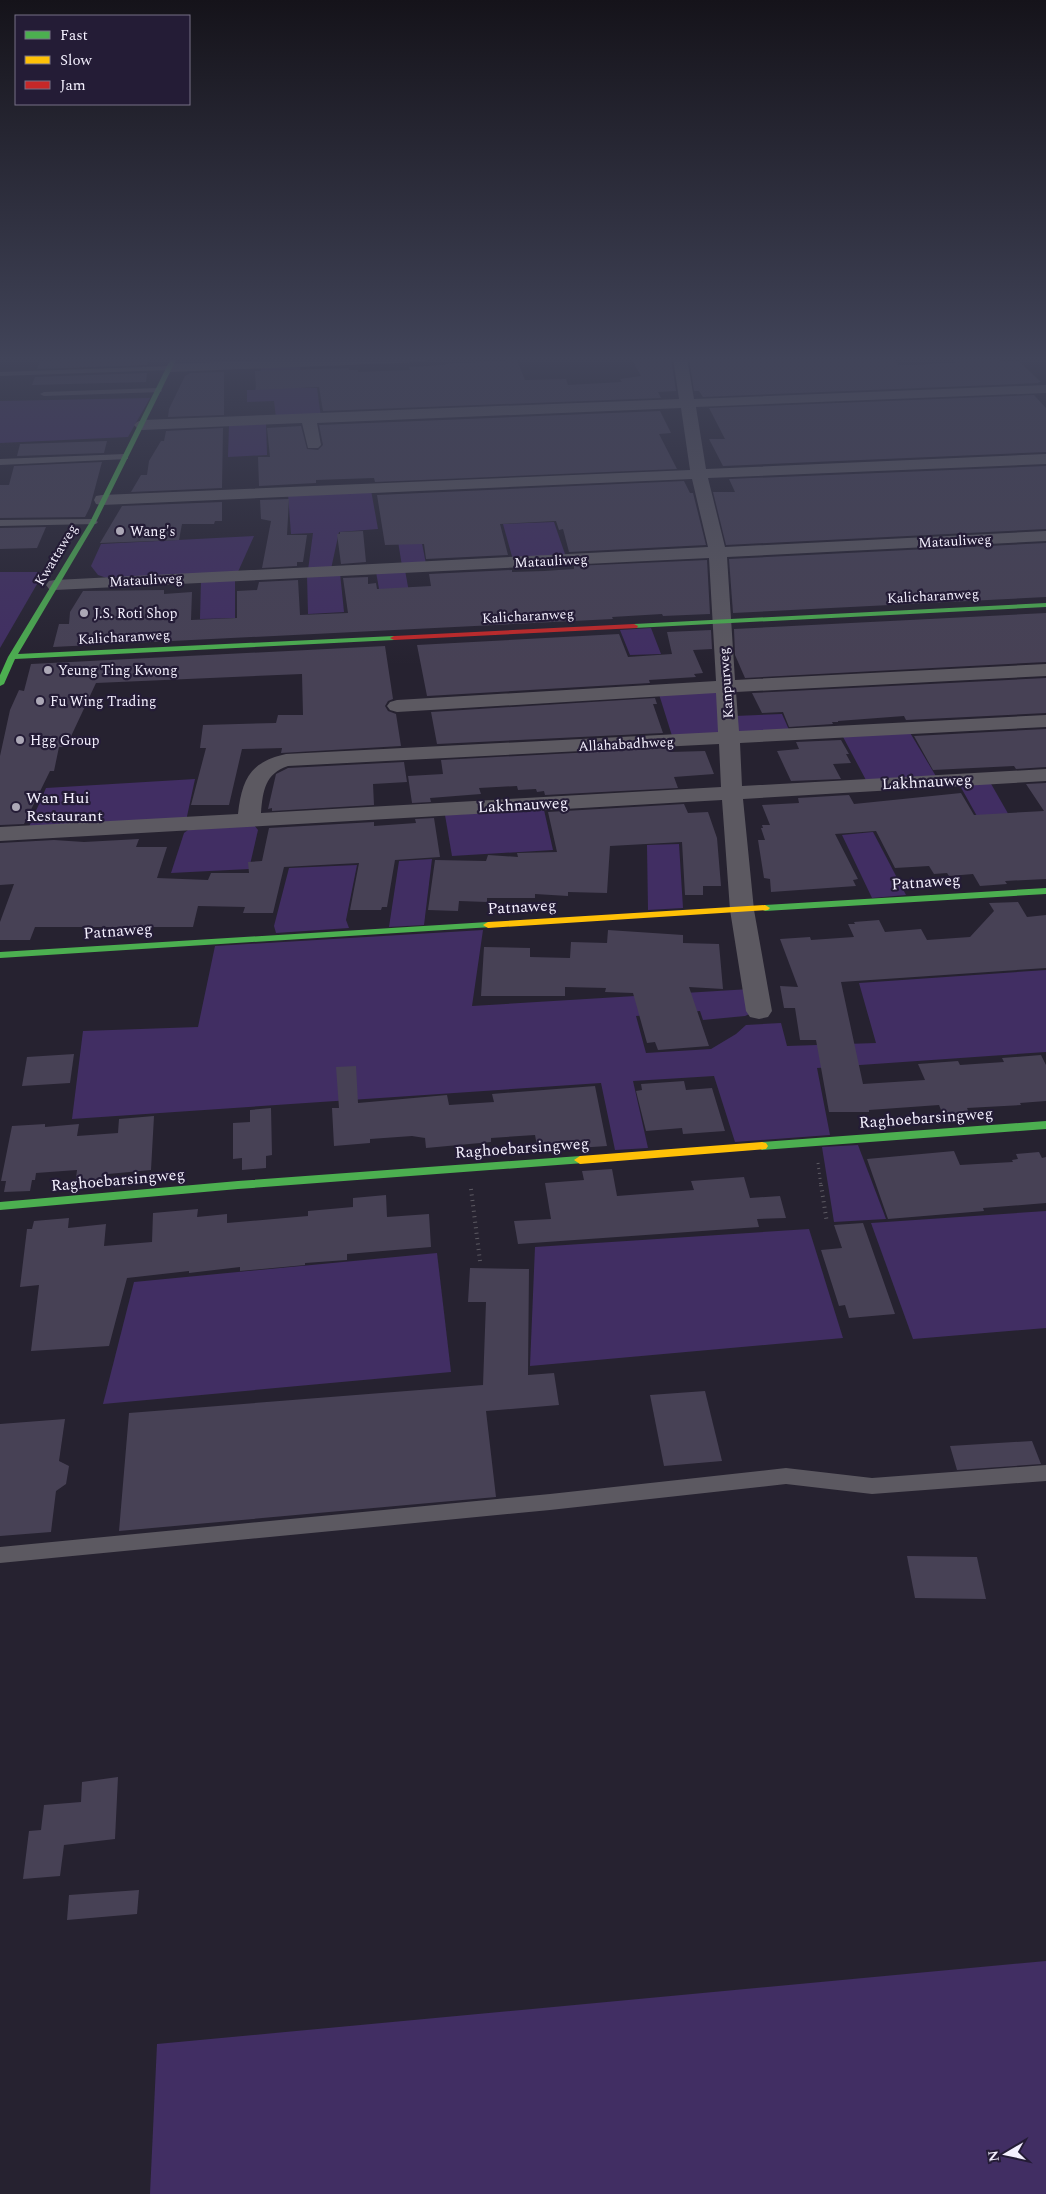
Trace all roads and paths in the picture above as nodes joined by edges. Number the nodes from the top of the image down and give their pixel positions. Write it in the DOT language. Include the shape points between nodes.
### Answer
graph roads {
  1 [pos="40,460"];
  2 [pos="123,460"];
  3 [pos="697,460"];
  4 [pos="1014,460"];
  5 [pos="0,462"];
  6 [pos="699,474"];
  7 [pos="102,500"];
  8 [pos="93,522"];
  9 [pos="0,523"];
  10 [pos="1046,536"];
  11 [pos="718,553"];
  12 [pos="55,585"];
  13 [pos="1046,605"];
  14 [pos="721,622"];
  15 [pos="12,658"];
  16 [pos="1046,670"];
  17 [pos="0,684"];
  18 [pos="726,687"];
  19 [pos="396,706"];
  20 [pos="1046,721"];
  21 [pos="730,738"];
  22 [pos="1046,775"];
  23 [pos="732,793"];
  24 [pos="250,821"];
  25 [pos="0,834"];
  26 [pos="1046,891"];
  27 [pos="742,910"];
  28 [pos="0,955"];
  29 [pos="760,1011"];
  30 [pos="1046,1125"];
  31 [pos="814,1142"];
  32 [pos="468,1168"];
  33 [pos="0,1206"];
  34 [pos="827,1223"];
  35 [pos="480,1260"];
  36 [pos="1046,1473"];
  37 [pos="0,1555"];
  1 -- 5 [label="lane"];
  2 -- 7 [label="street, Kwattaweg"];
  3 -- 6 [label="street, Kanpurweg"];
  4 -- 6 [label="street"];
  6 -- 7 [label="street"];
  6 -- 11 [label="street, Kanpurweg"];
  7 -- 8 [label="street, Kwattaweg"];
  8 -- 9 [label="lane"];
  8 -- 12 [label="street, Kwattaweg"];
  10 -- 11 [label="street, Matauliweg"];
  11 -- 12 [label="street, Matauliweg"];
  11 -- 14 [label="street, Kanpurweg"];
  12 -- 15 [label="street, Kwattaweg"];
  13 -- 14 [label="street, Kalicharanweg"];
  14 -- 15 [label="street, Kalicharanweg"];
  14 -- 18 [label="street, Kanpurweg"];
  15 -- 17 [label="street, Kwattaweg"];
  16 -- 18 [label="street"];
  18 -- 19 [label="street"];
  18 -- 21 [label="street, Kanpurweg"];
  20 -- 21 [label="street, Allahabadhweg"];
  21 -- 23 [label="street, Kanpurweg"];
  21 -- 24 [label="street, Allahabadhweg" via="286,760 271,764 257,775"];
  22 -- 23 [label="street, Lakhnauweg"];
  23 -- 24 [label="street, Lakhnauweg"];
  23 -- 27 [label="street, Kanpurweg"];
  24 -- 25 [label="street, Lakhnauweg"];
  26 -- 27 [label="street, Patnaweg"];
  27 -- 28 [label="street, Patnaweg"];
  27 -- 29 [label="street, Kanpurweg"];
  30 -- 31 [label="street, Raghoebarsingweg"];
  31 -- 32 [label="street, Raghoebarsingweg"];
  31 -- 34 [label="path"];
  32 -- 33 [label="street, Raghoebarsingweg"];
  32 -- 35 [label="path"];
  36 -- 37 [label="lane" via="872,1486 786,1476"];
}
